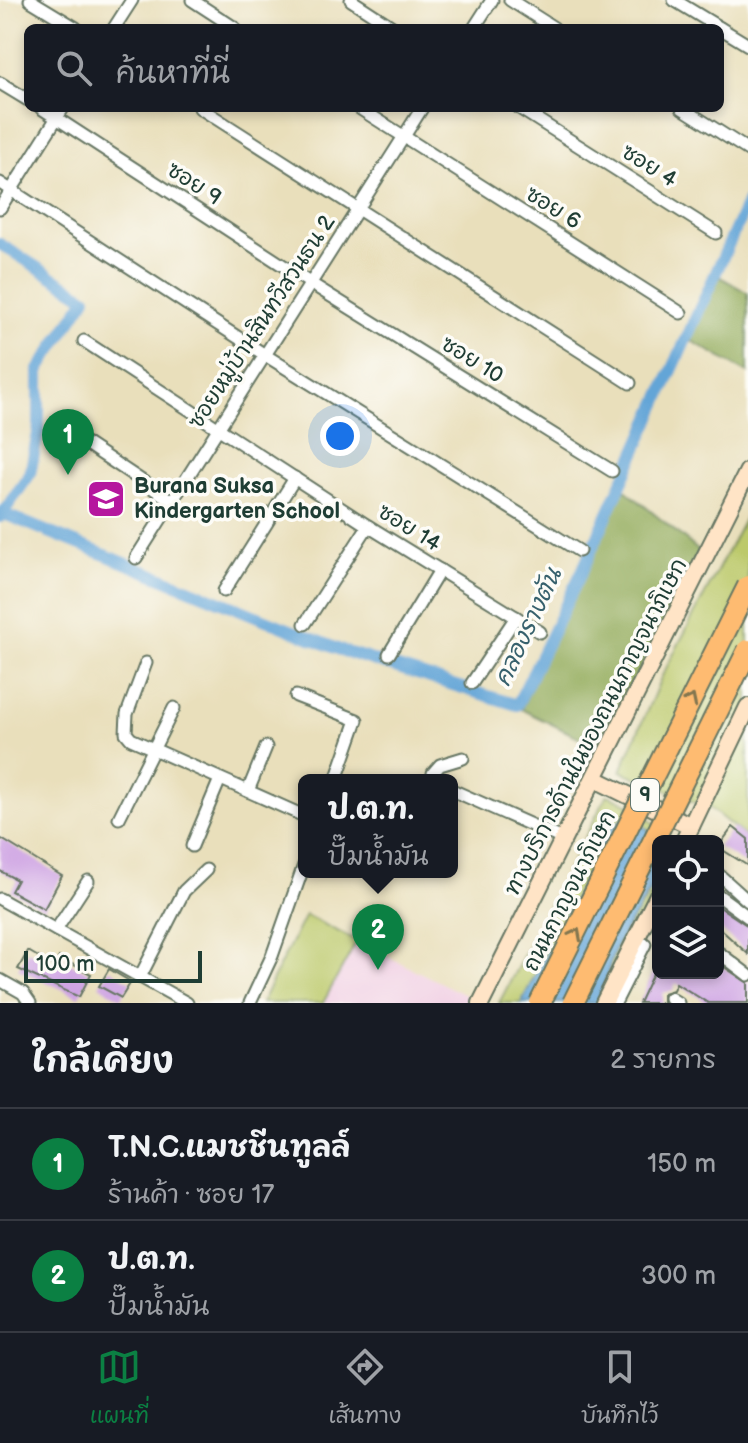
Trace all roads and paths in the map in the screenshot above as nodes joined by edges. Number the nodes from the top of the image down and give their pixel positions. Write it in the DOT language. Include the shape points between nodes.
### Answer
graph roads {
  1 [pos="30,0"];
  2 [pos="132,0"];
  3 [pos="192,0"];
  4 [pos="351,0"];
  5 [pos="492,0"];
  6 [pos="510,0"];
  7 [pos="674,0"];
  8 [pos="69,24"];
  9 [pos="117,24"];
  10 [pos="229,24"];
  11 [pos="388,24"];
  12 [pos="477,24"];
  13 [pos="548,24"];
  14 [pos="713,24"];
  15 [pos="724,30"];
  16 [pos="748,45"];
  17 [pos="0,83"];
  18 [pos="24,98"];
  19 [pos="206,112"];
  20 [pos="365,112"];
  21 [pos="420,112"];
  22 [pos="525,112"];
  23 [pos="688,112"];
  24 [pos="60,113"];
  25 [pos="404,137"];
  26 [pos="748,150"];
  27 [pos="0,183"];
  28 [pos="11,190"];
  29 [pos="0,208"];
  30 [pos="357,211"];
  31 [pos="716,233"];
  32 [pos="310,283"];
  33 [pos="681,313"];
  34 [pos="84,341"];
  35 [pos="265,355"];
  36 [pos="630,383"];
  37 [pos="64,429"];
  38 [pos="218,429"];
  39 [pos="612,471"];
  40 [pos="748,471"];
  41 [pos="295,478"];
  42 [pos="744,490"];
  43 [pos="172,501"];
  44 [pos="368,526"];
  45 [pos="579,551"];
  46 [pos="136,558"];
  47 [pos="440,570"];
  48 [pos="748,586"];
  49 [pos="224,591"];
  50 [pos="516,617"];
  51 [pos="305,624"];
  52 [pos="540,632"];
  53 [pos="748,650"];
  54 [pos="389,654"];
  55 [pos="146,663"];
  56 [pos="472,683"];
  57 [pos="296,696"];
  58 [pos="748,707"];
  59 [pos="174,708"];
  60 [pos="266,747"];
  61 [pos="151,748"];
  62 [pos="463,758"];
  63 [pos="338,774"];
  64 [pos="433,774"];
  65 [pos="220,779"];
  66 [pos="595,779"];
  67 [pos="248,791"];
  68 [pos="458,793"];
  69 [pos="298,813"];
  70 [pos="119,818"];
  71 [pos="683,835"];
  72 [pos="687,835"];
  73 [pos="565,840"];
  74 [pos="192,846"];
  75 [pos="206,870"];
  76 [pos="299,878"];
  77 [pos="724,879"];
  78 [pos="88,881"];
  79 [pos="0,899"];
  80 [pos="724,899"];
  81 [pos="748,901"];
  82 [pos="652,907"];
  83 [pos="748,917"];
  84 [pos="56,930"];
  85 [pos="645,944"];
  86 [pos="724,957"];
  87 [pos="748,975"];
  88 [pos="140,977"];
  89 [pos="0,980"];
  90 [pos="30,1003"];
  91 [pos="187,1003"];
  92 [pos="250,1003"];
  93 [pos="481,1003"];
  94 [pos="540,1003"];
  95 [pos="573,1003"];
  96 [pos="604,1003"];
  97 [pos="615,1003"];
  1 -- 8 [label="street"];
  2 -- 9 [label="street"];
  3 -- 10 [label="street"];
  4 -- 11 [label="street"];
  5 -- 12 [label="street"];
  6 -- 13 [label="street"];
  7 -- 14 [label="street"];
  15 -- 16 [label="street"];
  17 -- 18 [label="street"];
  19 -- 30 [label="street"];
  20 -- 25 [label="street, ซอย 6"];
  21 -- 25 [label="street, ซอยหมู่บ้านสินทวีสวนธน 2"];
  22 -- 31 [label="street, ซอย 4"];
  23 -- 26 [label="street"];
  24 -- 28 [label="street"];
  24 -- 32 [label="street, ซอย 9"];
  25 -- 30 [label="street, ซอยหมู่บ้านสินทวีสวนธน 2"];
  25 -- 33 [label="street, ซอย 6"];
  27 -- 28 [label="street"];
  28 -- 29 [label="street"];
  28 -- 35 [label="street"];
  30 -- 32 [label="street, ซอยหมู่บ้านสินทวีสวนธน 2"];
  30 -- 36 [label="street"];
  32 -- 35 [label="street, ซอยหมู่บ้านสินทวีสวนธน 2"];
  32 -- 39 [label="street, ซอย 10"];
  34 -- 38 [label="street, ซอย 14"];
  35 -- 38 [label="street, ซอยหมู่บ้านสินทวีสวนธน 2"];
  35 -- 45 [label="street"];
  37 -- 43 [label="street"];
  38 -- 41 [label="street, ซอย 14"];
  38 -- 43 [label="street, ซอยหมู่บ้านสินทวีสวนธน 2"];
  40 -- 42 [label="main road, ทางบริการด้านในของถนนกาญจนาภิเษก"];
  41 -- 44 [label="street, ซอย 14"];
  41 -- 49 [label="street"];
  42 -- 66 [label="main road, ทางบริการด้านในของถนนกาญจนาภิเษก"];
  43 -- 46 [label="street, ซอยหมู่บ้านสินทวีสวนธน 2"];
  44 -- 47 [label="street, ซอย 14"];
  44 -- 51 [label="street"];
  47 -- 50 [label="street, ซอย 14"];
  47 -- 54 [label="street"];
  94 -- 48 [label="highway, ถนนกาญจนาภิเษก / 9, one-way, bridge"];
  50 -- 52 [label="street, ซอย 14"];
  50 -- 56 [label="street"];
  53 -- 95 [label="highway, 9, bridge"];
  55 -- 61 [label="street" via="125,726 131,739"];
  57 -- 63 [label="street" via="357,720"];
  58 -- 72 [label="main road"];
  59 -- 61 [label="street"];
  60 -- 67 [label="street"];
  61 -- 65 [label="street"];
  61 -- 70 [label="street"];
  62 -- 64 [label="street" via="440,765"];
  65 -- 67 [label="street"];
  65 -- 74 [label="street"];
  66 -- 71 [label="main road"];
  66 -- 73 [label="main road, ทางบริการด้านในของถนนกาญจนาภิเษก"];
  67 -- 69 [label="street"];
  68 -- 73 [label="street"];
  73 -- 93 [label="main road, ทางบริการด้านในของถนนกาญจนาภิเษก"];
  75 -- 88 [label="street" via="184,891"];
  76 -- 92 [label="street"];
  77 -- 81 [label="street"];
  78 -- 84 [label="street"];
  79 -- 84 [label="street"];
  80 -- 83 [label="street"];
  82 -- 96 [label="main road"];
  84 -- 88 [label="street"];
  85 -- 97 [label="street"];
  86 -- 87 [label="street"];
  88 -- 91 [label="street"];
  89 -- 90 [label="street"];
}
